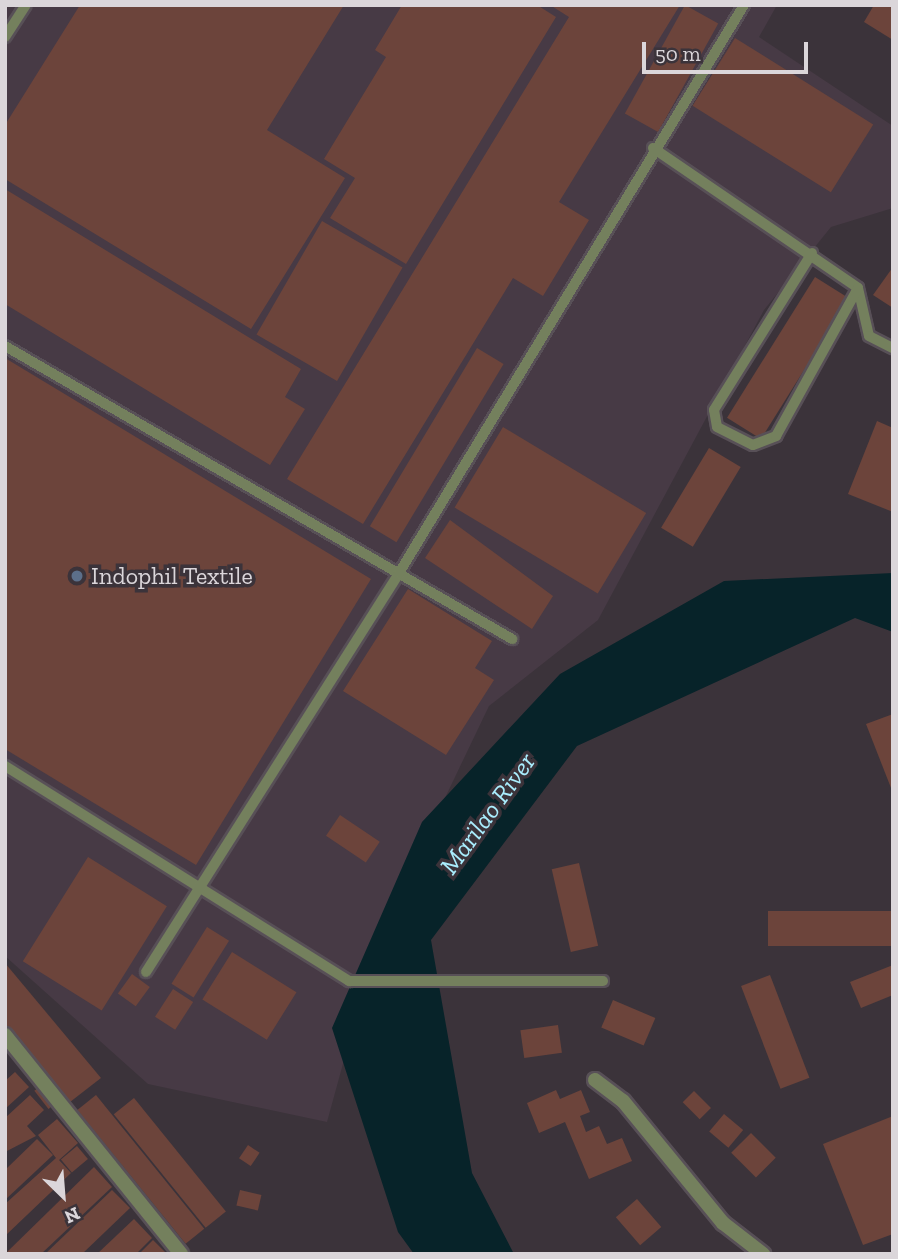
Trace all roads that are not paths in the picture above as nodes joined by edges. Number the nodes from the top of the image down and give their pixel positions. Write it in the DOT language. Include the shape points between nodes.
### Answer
graph roads {
  1 [pos="26,5"];
  2 [pos="744,5"];
  3 [pos="5,37"];
  4 [pos="653,148"];
  5 [pos="812,253"];
  6 [pos="858,288"];
  7 [pos="5,345"];
  8 [pos="893,348"];
  9 [pos="399,573"];
  10 [pos="512,639"];
  11 [pos="5,766"];
  12 [pos="206,886"];
  13 [pos="146,972"];
  14 [pos="604,981"];
  15 [pos="5,1035"];
  16 [pos="595,1080"];
  17 [pos="181,1254"];
  18 [pos="763,1254"];
  1 -- 3 [label="lane"];
  2 -- 4 [label="lane"];
  4 -- 5 [label="lane"];
  4 -- 9 [label="lane"];
  5 -- 6 [label="lane"];
  5 -- 6 [label="lane" via="714,410 716,427 753,445 776,436"];
  6 -- 8 [label="lane" via="869,335"];
  7 -- 9 [label="lane"];
  9 -- 10 [label="lane"];
  9 -- 12 [label="lane"];
  11 -- 12 [label="lane"];
  12 -- 13 [label="lane"];
  12 -- 14 [label="lane" via="349,981 535,977"];
  15 -- 17 [label="street"];
  16 -- 18 [label="street" via="623,1101 723,1223"];
}
